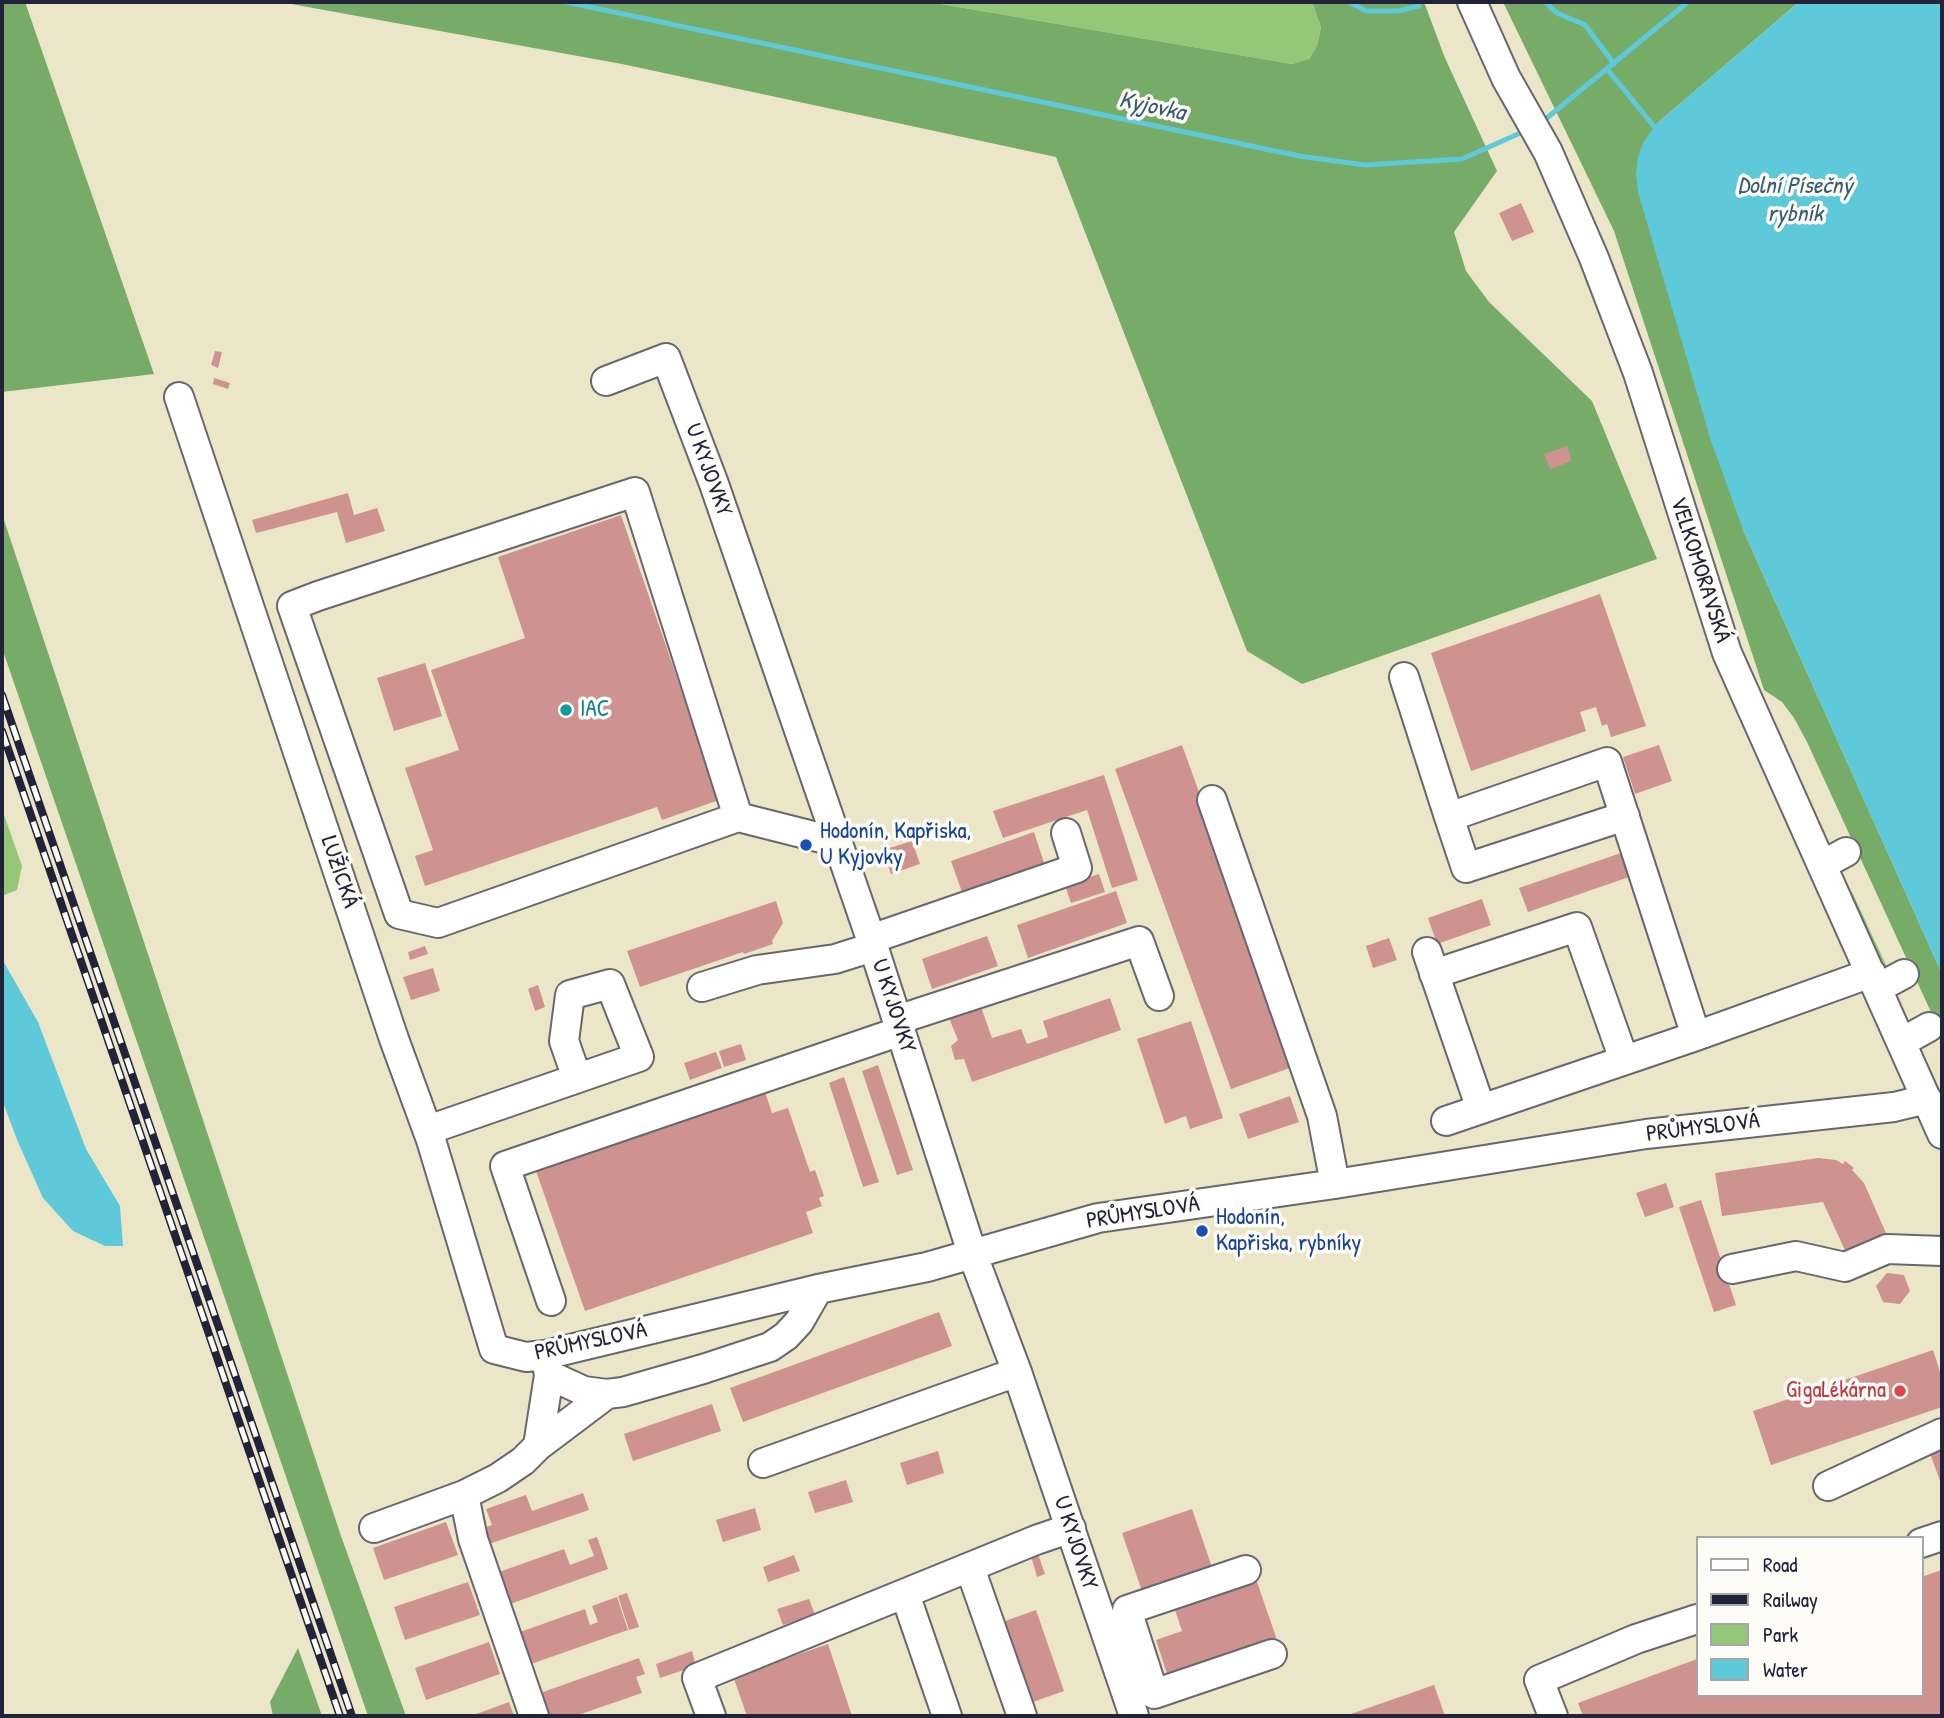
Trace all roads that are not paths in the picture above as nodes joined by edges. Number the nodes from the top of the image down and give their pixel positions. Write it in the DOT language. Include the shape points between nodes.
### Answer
graph roads {
  1 [pos="1472,2"];
  2 [pos="607,381"];
  3 [pos="178,397"];
  4 [pos="1404,677"];
  5 [pos="1212,800"];
  6 [pos="1625,816"];
  7 [pos="738,817"];
  8 [pos="1449,817"];
  9 [pos="1066,833"];
  10 [pos="837,842"];
  11 [pos="399,914"];
  12 [pos="360,932"];
  13 [pos="872,943"];
  14 [pos="1904,974"];
  15 [pos="1874,981"];
  16 [pos="702,987"];
  17 [pos="1159,996"];
  18 [pos="899,1026"];
  19 [pos="1929,1027"];
  20 [pos="1696,1036"];
  21 [pos="1902,1041"];
  22 [pos="1624,1060"];
  23 [pos="577,1078"];
  24 [pos="1927,1100"];
  25 [pos="1481,1109"];
  26 [pos="1446,1121"];
  27 [pos="428,1130"];
  28 [pos="1942,1134"];
  29 [pos="1335,1184"];
  30 [pos="1942,1251"];
  31 [pos="972,1253"];
  32 [pos="1732,1269"];
  33 [pos="818,1289"];
  34 [pos="551,1301"];
  35 [pos="494,1349"];
  36 [pos="547,1365"];
  37 [pos="1017,1372"];
  38 [pos="607,1394"];
  39 [pos="1942,1433"];
  40 [pos="538,1446"];
  41 [pos="763,1463"];
  42 [pos="1828,1486"];
  43 [pos="464,1495"];
  44 [pos="374,1528"];
  45 [pos="1071,1528"];
  46 [pos="1942,1536"];
  47 [pos="1923,1542"];
  48 [pos="970,1568"];
  49 [pos="1246,1570"];
  50 [pos="905,1594"];
  51 [pos="1114,1615"];
  52 [pos="1696,1619"];
  53 [pos="1272,1654"];
  54 [pos="1139,1704"];
  55 [pos="534,1716"];
  56 [pos="711,1716"];
  57 [pos="947,1716"];
  58 [pos="1022,1716"];
  59 [pos="1553,1716"];
  1 -- 15 [label="street, VELKOMORAVSKÁ" via="1506,78 1548,152 1594,258 1638,373 1727,653 1834,859"];
  2 -- 10 [label="street, U KYJOVKY" via="666,358"];
  3 -- 12 [label="street, LUŽICKÁ"];
  4 -- 8 [label="street"];
  5 -- 29 [label="street" via="1322,1116"];
  6 -- 8 [label="street" via="1466,869"];
  6 -- 8 [label="street" via="1607,762"];
  6 -- 20 [label="street"];
  7 -- 10 [label="street"];
  7 -- 11 [label="street" via="438,923"];
  7 -- 11 [label="street" via="635,492 292,606"];
  9 -- 13 [label="street" via="1077,868"];
  10 -- 13 [label="street, U KYJOVKY"];
  11 -- 12 [label="street"];
  12 -- 27 [label="street, LUŽICKÁ"];
  13 -- 16 [label="street" via="835,958 757,971"];
  13 -- 18 [label="street, U KYJOVKY"];
  14 -- 15 [label="street"];
  15 -- 20 [label="street"];
  15 -- 21 [label="street, VELKOMORAVSKÁ"];
  17 -- 18 [label="street" via="1139,941"];
  18 -- 31 [label="street, U KYJOVKY"];
  18 -- 34 [label="street" via="505,1166"];
  19 -- 21 [label="street"];
  20 -- 22 [label="street"];
  21 -- 24 [label="street, VELKOMORAVSKÁ"];
  22 -- 25 [label="street"];
  22 -- 25 [label="street" via="1577,927 1431,963"];
  23 -- 27 [label="street"];
  24 -- 28 [label="street, VELKOMORAVSKÁ"];
  24 -- 29 [label="street, PRŮMYSLOVÁ" via="1646,1134"];
  25 -- 26 [label="street"];
  27 -- 35 [label="street, LUŽICKÁ"];
  29 -- 31 [label="street, PRŮMYSLOVÁ" via="1098,1218"];
  30 -- 32 [label="street" via="1887,1249 1845,1267 1796,1256"];
  31 -- 33 [label="street, PRŮMYSLOVÁ"];
  31 -- 37 [label="street, U KYJOVKY"];
  33 -- 36 [label="street, PRŮMYSLOVÁ"];
  33 -- 38 [label="street" via="799,1322 770,1347"];
  35 -- 36 [label="street, PRŮMYSLOVÁ"];
  36 -- 38 [label="street" via="584,1391"];
  36 -- 40 [label="street"];
  37 -- 41 [label="street"];
  37 -- 45 [label="street, U KYJOVKY"];
  38 -- 40 [label="street"];
  39 -- 42 [label="street"];
  40 -- 43 [label="street" via="498,1478"];
  43 -- 44 [label="street"];
  43 -- 55 [label="street" via="473,1539"];
  45 -- 48 [label="street"];
  45 -- 51 [label="street, U KYJOVKY"];
  46 -- 47 [label="street"];
  48 -- 50 [label="street"];
  48 -- 58 [label="street"];
  49 -- 51 [label="street"];
  50 -- 56 [label="street" via="697,1678"];
  50 -- 57 [label="street"];
  51 -- 54 [label="street, U KYJOVKY"];
  52 -- 59 [label="street" via="1539,1680"];
  53 -- 54 [label="street"];
}
